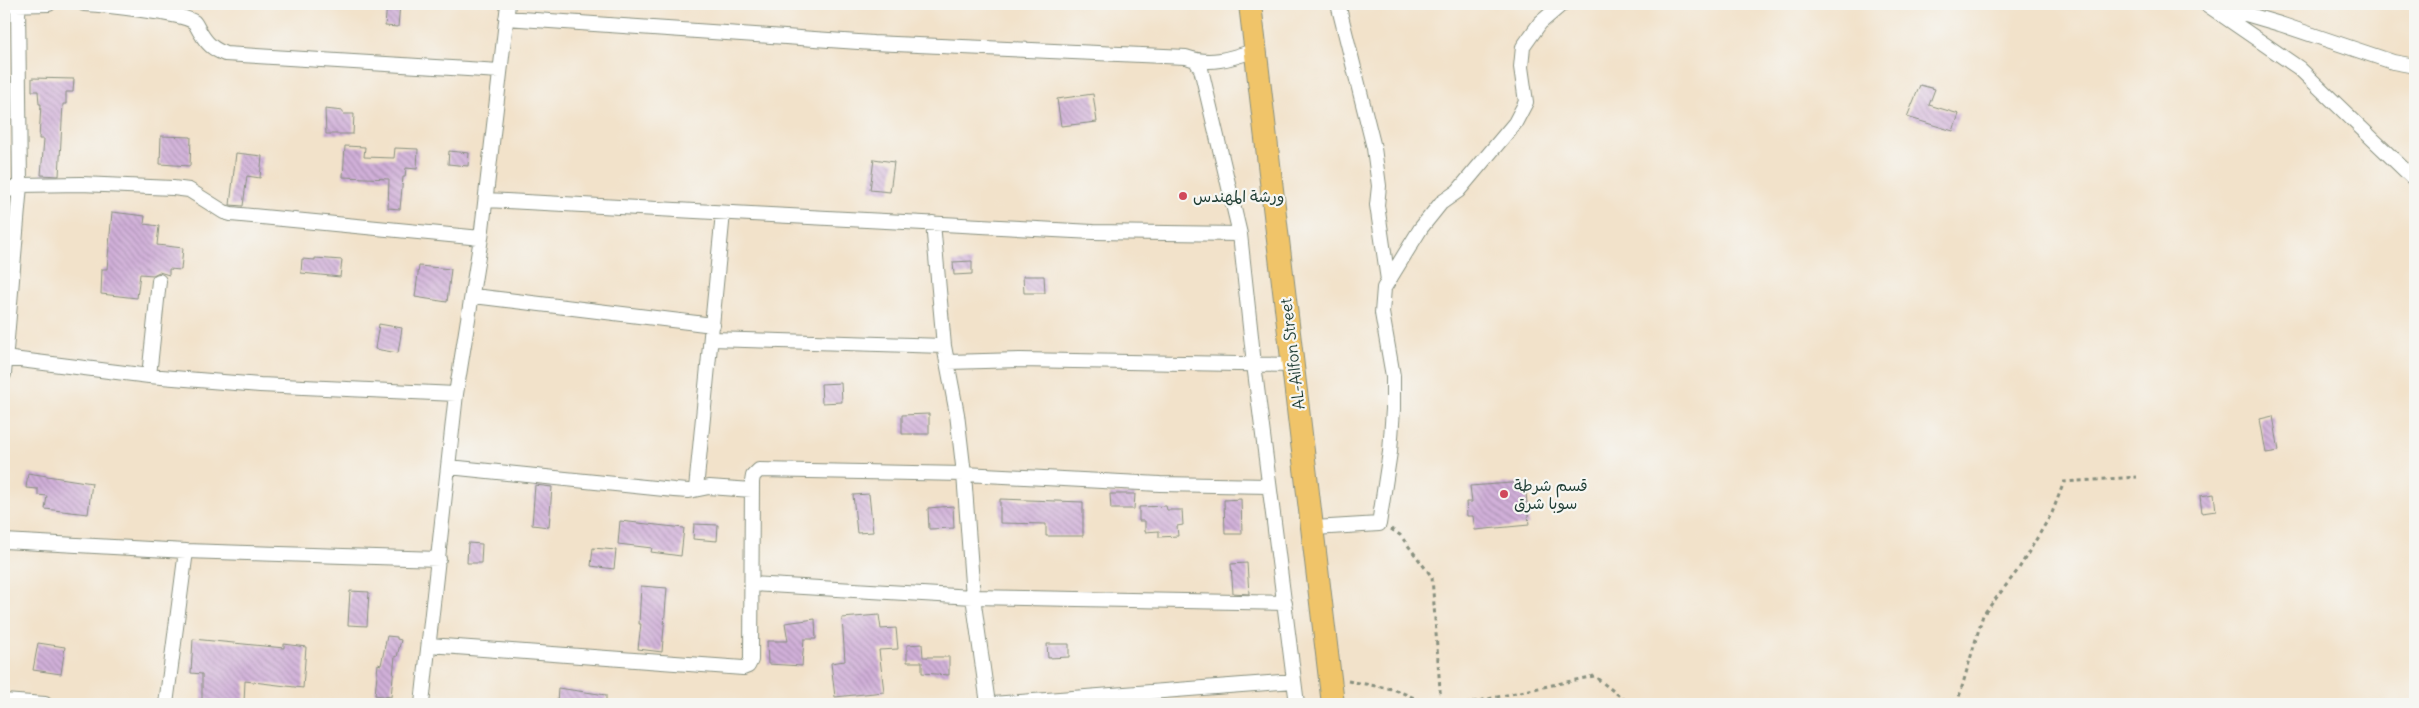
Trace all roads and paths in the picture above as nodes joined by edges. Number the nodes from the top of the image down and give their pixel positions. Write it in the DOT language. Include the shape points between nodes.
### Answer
graph roads {
  1 [pos="18,4"];
  2 [pos="49,4"];
  3 [pos="84,4"];
  4 [pos="1250,4"];
  5 [pos="1338,4"];
  6 [pos="1562,4"];
  7 [pos="2206,4"];
  8 [pos="2212,4"];
  9 [pos="4,5"];
  10 [pos="507,11"];
  11 [pos="1256,50"];
  12 [pos="1196,60"];
  13 [pos="2415,66"];
  14 [pos="500,71"];
  15 [pos="2415,180"];
  16 [pos="20,184"];
  17 [pos="4,192"];
  18 [pos="486,200"];
  19 [pos="722,213"];
  20 [pos="933,223"];
  21 [pos="1240,234"];
  22 [pos="482,238"];
  23 [pos="1388,280"];
  24 [pos="160,281"];
  25 [pos="474,296"];
  26 [pos="712,325"];
  27 [pos="712,339"];
  28 [pos="944,346"];
  29 [pos="5,358"];
  30 [pos="948,362"];
  31 [pos="1254,364"];
  32 [pos="1293,365"];
  33 [pos="4,374"];
  34 [pos="150,376"];
  35 [pos="456,394"];
  36 [pos="449,467"];
  37 [pos="964,474"];
  38 [pos="2137,477"];
  39 [pos="1269,486"];
  40 [pos="696,489"];
  41 [pos="752,490"];
  42 [pos="1379,524"];
  43 [pos="1314,528"];
  44 [pos="4,541"];
  45 [pos="186,551"];
  46 [pos="438,559"];
  47 [pos="752,584"];
  48 [pos="973,597"];
  49 [pos="1285,604"];
  50 [pos="429,645"];
  51 [pos="1330,677"];
  52 [pos="1294,682"];
  53 [pos="4,701"];
  54 [pos="45,704"];
  55 [pos="166,704"];
  56 [pos="422,704"];
  57 [pos="988,704"];
  58 [pos="992,704"];
  59 [pos="1297,704"];
  60 [pos="1334,704"];
  61 [pos="1430,704"];
  62 [pos="1441,704"];
  63 [pos="1465,704"];
  64 [pos="1630,704"];
  65 [pos="1957,704"];
  1 -- 2 [label="street"];
  1 -- 9 [label="street"];
  1 -- 16 [label="street"];
  3 -- 14 [label="street" via="180,17 194,22 205,41 225,54"];
  4 -- 11 [label="highway, AL-Ailfon Street"];
  5 -- 23 [label="street" via="1378,168 1377,205"];
  6 -- 23 [label="street" via="1540,23 1523,47 1521,66 1526,102 1515,123 1458,192 1436,209"];
  7 -- 15 [label="street" via="2299,68"];
  8 -- 13 [label="street" via="2393,62"];
  10 -- 12 [label="street" via="873,43"];
  10 -- 14 [label="street"];
  11 -- 12 [label="street" via="1224,61"];
  11 -- 32 [label="highway, AL-Ailfon Street"];
  12 -- 21 [label="street" via="1201,69"];
  14 -- 18 [label="street"];
  16 -- 17 [label="street"];
  16 -- 22 [label="street" via="173,188 189,190 231,214"];
  16 -- 29 [label="street"];
  18 -- 19 [label="street"];
  18 -- 22 [label="street"];
  19 -- 20 [label="street"];
  19 -- 26 [label="street"];
  20 -- 21 [label="street" via="1093,232"];
  20 -- 28 [label="street"];
  21 -- 31 [label="street"];
  22 -- 25 [label="street"];
  23 -- 42 [label="street" via="1384,288 1382,313 1393,376 1393,408"];
  24 -- 34 [label="street"];
  25 -- 26 [label="street"];
  25 -- 35 [label="street"];
  26 -- 27 [label="street"];
  27 -- 28 [label="street"];
  27 -- 40 [label="street"];
  28 -- 30 [label="street"];
  29 -- 33 [label="street"];
  29 -- 34 [label="street"];
  30 -- 31 [label="street" via="1038,360"];
  30 -- 37 [label="street"];
  31 -- 32 [label="street"];
  31 -- 39 [label="street"];
  32 -- 43 [label="highway, AL-Ailfon Street"];
  34 -- 35 [label="street" via="260,385"];
  35 -- 36 [label="street"];
  36 -- 40 [label="street" via="674,490"];
  36 -- 46 [label="street"];
  37 -- 39 [label="street"];
  37 -- 41 [label="street" via="759,470 753,476"];
  37 -- 48 [label="street"];
  38 -- 65 [label="path" via="2064,482 2052,513 2018,570 1983,615"];
  39 -- 49 [label="street"];
  40 -- 41 [label="street"];
  41 -- 47 [label="street"];
  42 -- 43 [label="street"];
  42 -- 62 [label="path" via="1400,535 1432,577"];
  43 -- 51 [label="highway, AL-Ailfon Street"];
  44 -- 45 [label="street"];
  45 -- 46 [label="street"];
  45 -- 55 [label="street"];
  46 -- 50 [label="street"];
  47 -- 48 [label="street"];
  47 -- 50 [label="street" via="751,660 743,668"];
  48 -- 49 [label="street"];
  48 -- 57 [label="street"];
  49 -- 52 [label="street"];
  50 -- 56 [label="street"];
  51 -- 60 [label="highway, AL-Ailfon Street"];
  51 -- 61 [label="path" via="1393,689"];
  52 -- 58 [label="street"];
  52 -- 59 [label="street"];
  53 -- 54 [label="street"];
  63 -- 64 [label="path" via="1594,676"];
}
